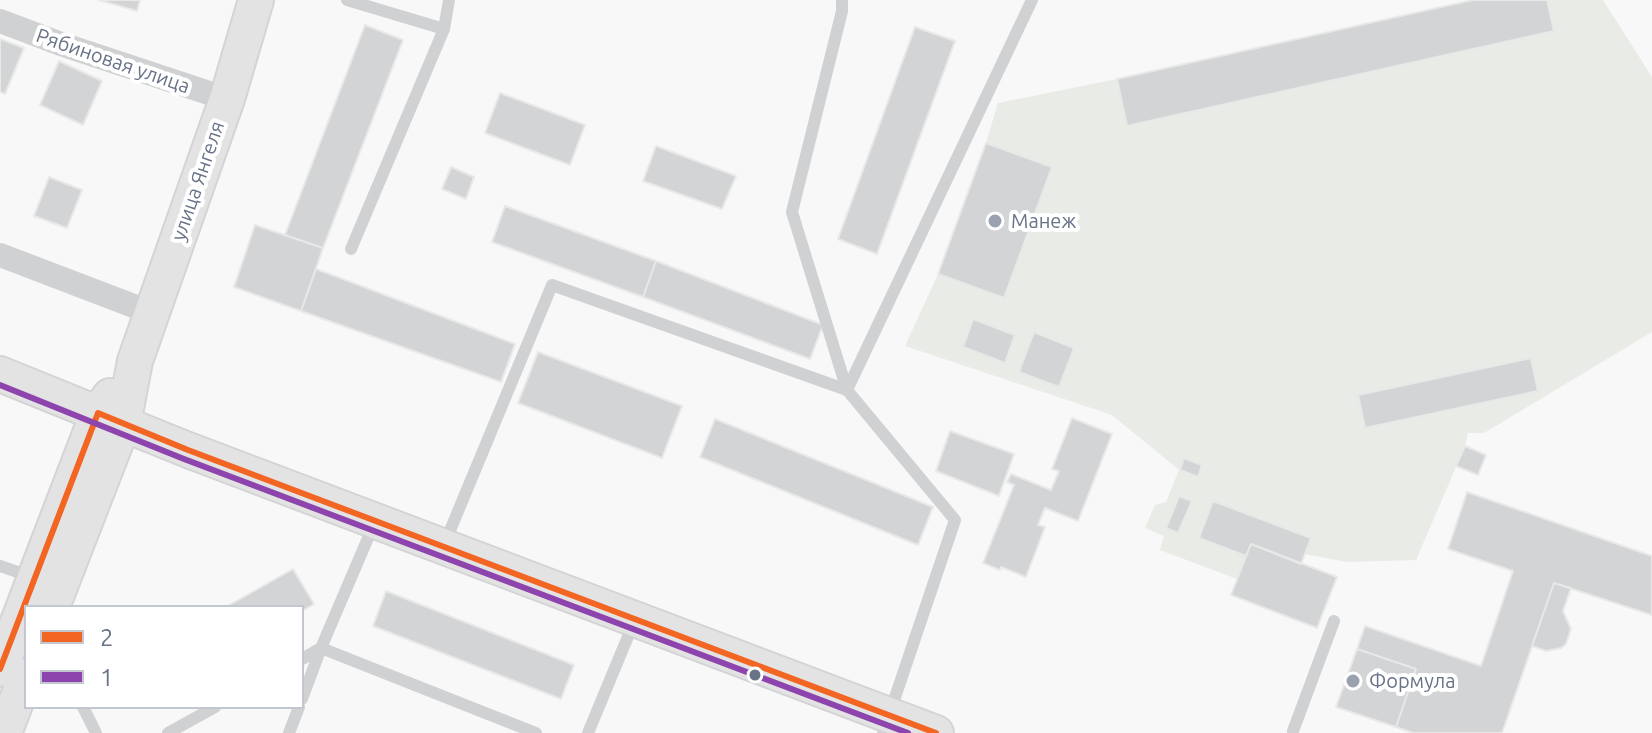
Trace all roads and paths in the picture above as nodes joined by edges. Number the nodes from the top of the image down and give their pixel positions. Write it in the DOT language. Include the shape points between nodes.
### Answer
graph roads {
  1 [pos="256,0"];
  2 [pos="347,0"];
  3 [pos="449,0"];
  4 [pos="842,0"];
  5 [pos="1032,0"];
  6 [pos="0,21"];
  7 [pos="444,29"];
  8 [pos="227,99"];
  9 [pos="351,249"];
  10 [pos="0,255"];
  11 [pos="152,313"];
  12 [pos="0,374"];
  13 [pos="847,390"];
  14 [pos="111,418"];
  15 [pos="375,521"];
  16 [pos="444,546"];
  17 [pos="0,566"];
  18 [pos="44,593"];
  19 [pos="636,619"];
  20 [pos="1334,621"];
  21 [pos="24,628"];
  22 [pos="321,648"];
  23 [pos="304,658"];
  24 [pos="0,669"];
  25 [pos="24,681"];
  26 [pos="304,694"];
  27 [pos="84,709"];
  28 [pos="211,709"];
  29 [pos="298,709"];
  30 [pos="887,724"];
  31 [pos="1294,732"];
  32 [pos="4,733"];
  33 [pos="96,733"];
  34 [pos="168,733"];
  35 [pos="289,733"];
  36 [pos="536,733"];
  37 [pos="588,733"];
  38 [pos="936,733"];
  1 -- 8 [label="main road, улица Янгеля"];
  2 -- 7 [label="lane"];
  3 -- 7 [label="lane"];
  4 -- 13 [label="lane" via="792,212"];
  5 -- 13 [label="lane"];
  6 -- 8 [label="street, Рябиновая улица"];
  7 -- 9 [label="lane"];
  8 -- 11 [label="main road, улица Янгеля"];
  10 -- 11 [label="street"];
  11 -- 14 [label="main road, улица Янгеля"];
  12 -- 14 [label="main road"];
  13 -- 16 [label="lane" via="552,285"];
  13 -- 30 [label="lane" via="955,520"];
  14 -- 15 [label="main road"];
  14 -- 18 [label="main road, улица Янгеля"];
  15 -- 16 [label="main road"];
  15 -- 22 [label="lane"];
  16 -- 19 [label="main road"];
  17 -- 18 [label="lane"];
  19 -- 30 [label="main road"];
  19 -- 37 [label="lane"];
  20 -- 31 [label="lane"];
  21 -- 24 [label="main road, улица Янгеля"];
  22 -- 23 [label="lane"];
  22 -- 26 [label="lane"];
  22 -- 36 [label="lane"];
  25 -- 32 [label="main road"];
  27 -- 33 [label="lane"];
  28 -- 34 [label="lane"];
  29 -- 35 [label="lane"];
  30 -- 38 [label="main road"];
}
